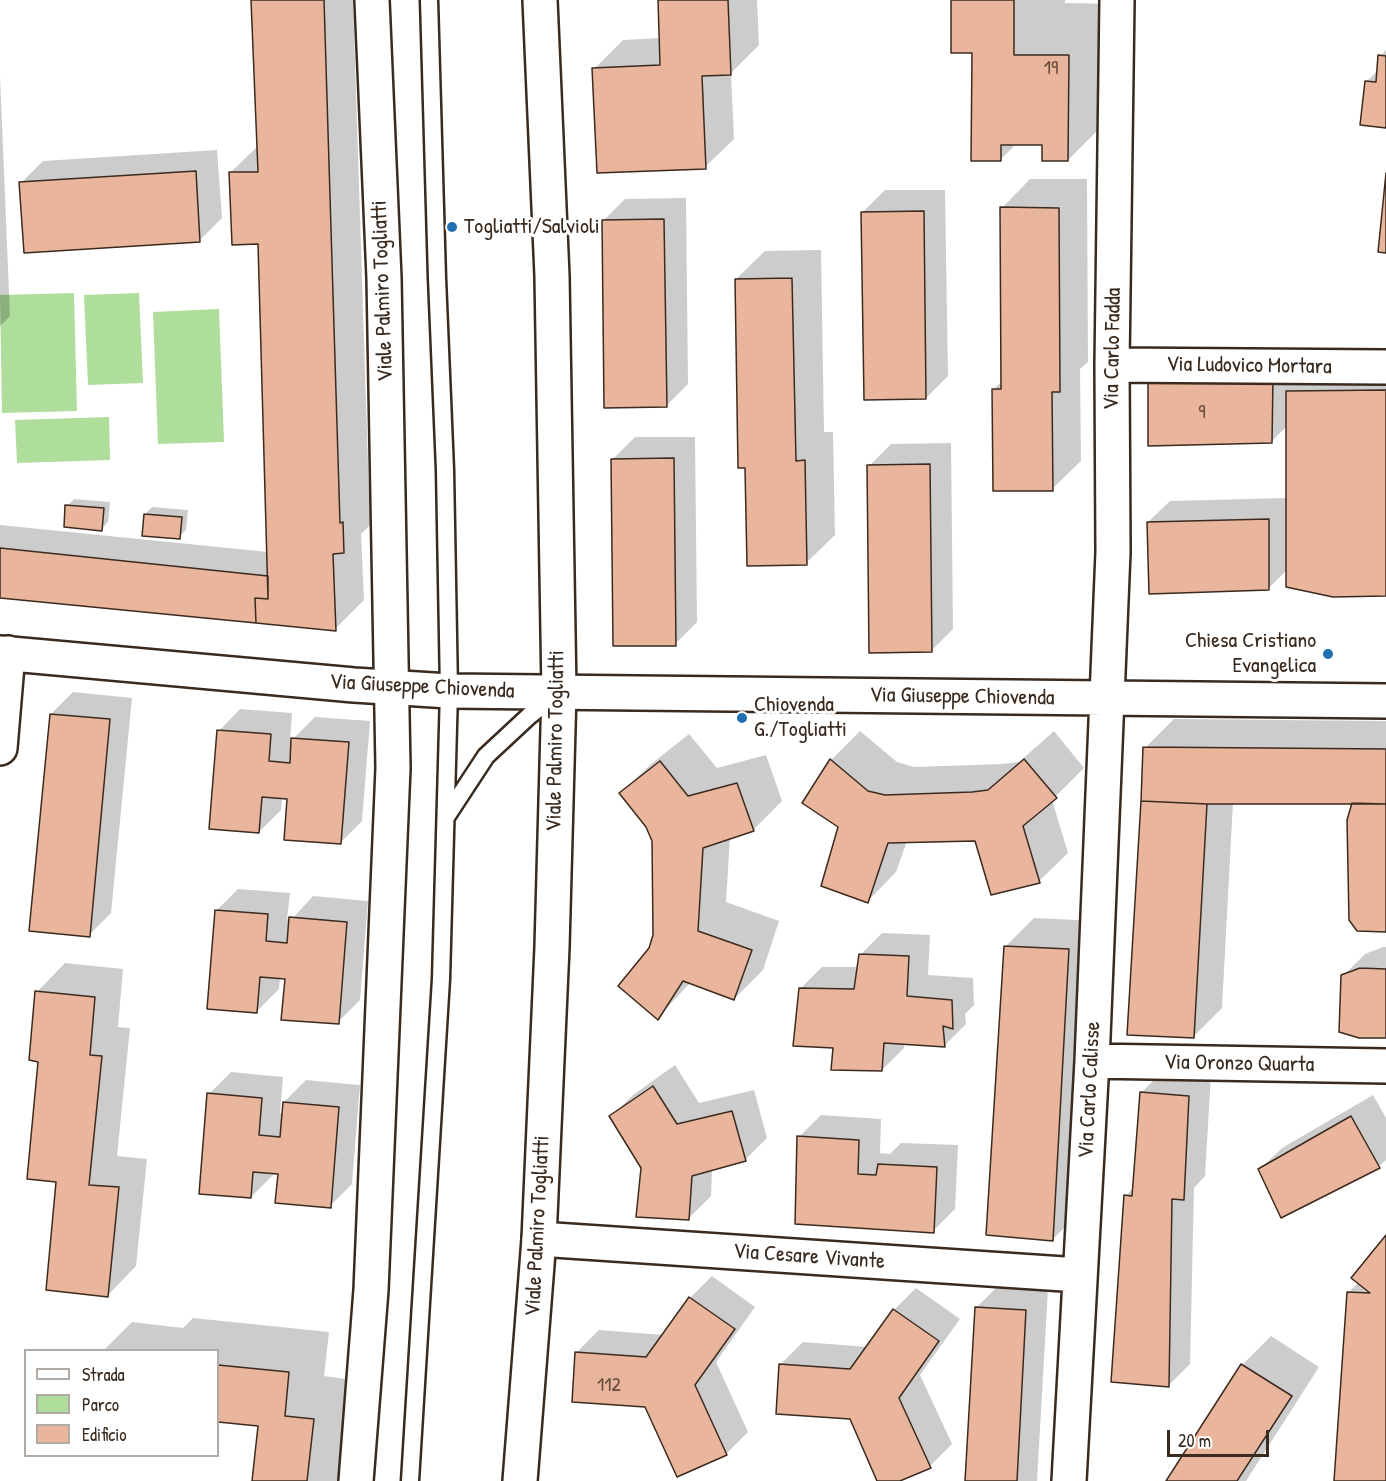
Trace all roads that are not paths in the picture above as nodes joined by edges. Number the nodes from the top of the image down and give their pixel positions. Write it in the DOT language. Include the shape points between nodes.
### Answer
graph roads {
  1 [pos="372,0"];
  2 [pos="429,0"];
  3 [pos="540,0"];
  4 [pos="1117,0"];
  5 [pos="1112,365"];
  6 [pos="1386,367"];
  7 [pos="4,653"];
  8 [pos="392,688"];
  9 [pos="448,691"];
  10 [pos="559,692"];
  11 [pos="1108,698"];
  12 [pos="1386,701"];
  13 [pos="0,748"];
  14 [pos="446,818"];
  15 [pos="1092,1061"];
  16 [pos="1386,1066"];
  17 [pos="539,1239"];
  18 [pos="1079,1275"];
  19 [pos="356,1481"];
  20 [pos="410,1481"];
  21 [pos="520,1481"];
  22 [pos="1069,1481"];
  1 -- 8 [label="street, Viale Palmiro Togliatti" via="384,278"];
  2 -- 9 [label="lane" via="446,470"];
  3 -- 10 [label="street, Viale Palmiro Togliatti" via="552,276"];
  4 -- 5 [label="street, Via Carlo Fadda"];
  5 -- 6 [label="street, Via Ludovico Mortara"];
  5 -- 11 [label="street, Via Carlo Fadda" via="1113,552"];
  7 -- 8 [label="street, Via Giuseppe Chiovenda"];
  7 -- 13 [label="street"];
  8 -- 9 [label="street, Via Giuseppe Chiovenda"];
  8 -- 19 [label="street, Viale Palmiro Togliatti" via="393,768 380,1119"];
  9 -- 10 [label="street, Via Giuseppe Chiovenda"];
  9 -- 14 [label="lane"];
  10 -- 11 [label="street, Via Giuseppe Chiovenda"];
  10 -- 14 [label="lane" via="486,756"];
  10 -- 17 [label="street, Viale Palmiro Togliatti"];
  11 -- 12 [label="street, Via Giuseppe Chiovenda"];
  11 -- 15 [label="street, Via Carlo Calisse"];
  14 -- 20 [label="lane" via="440,1003"];
  15 -- 16 [label="street, Via Oronzo Quarta"];
  15 -- 18 [label="street, Via Carlo Calisse"];
  17 -- 18 [label="street, Via Cesare Vivante"];
  17 -- 21 [label="street, Viale Palmiro Togliatti"];
  18 -- 22 [label="street, Via Carlo Calisse"];
}
